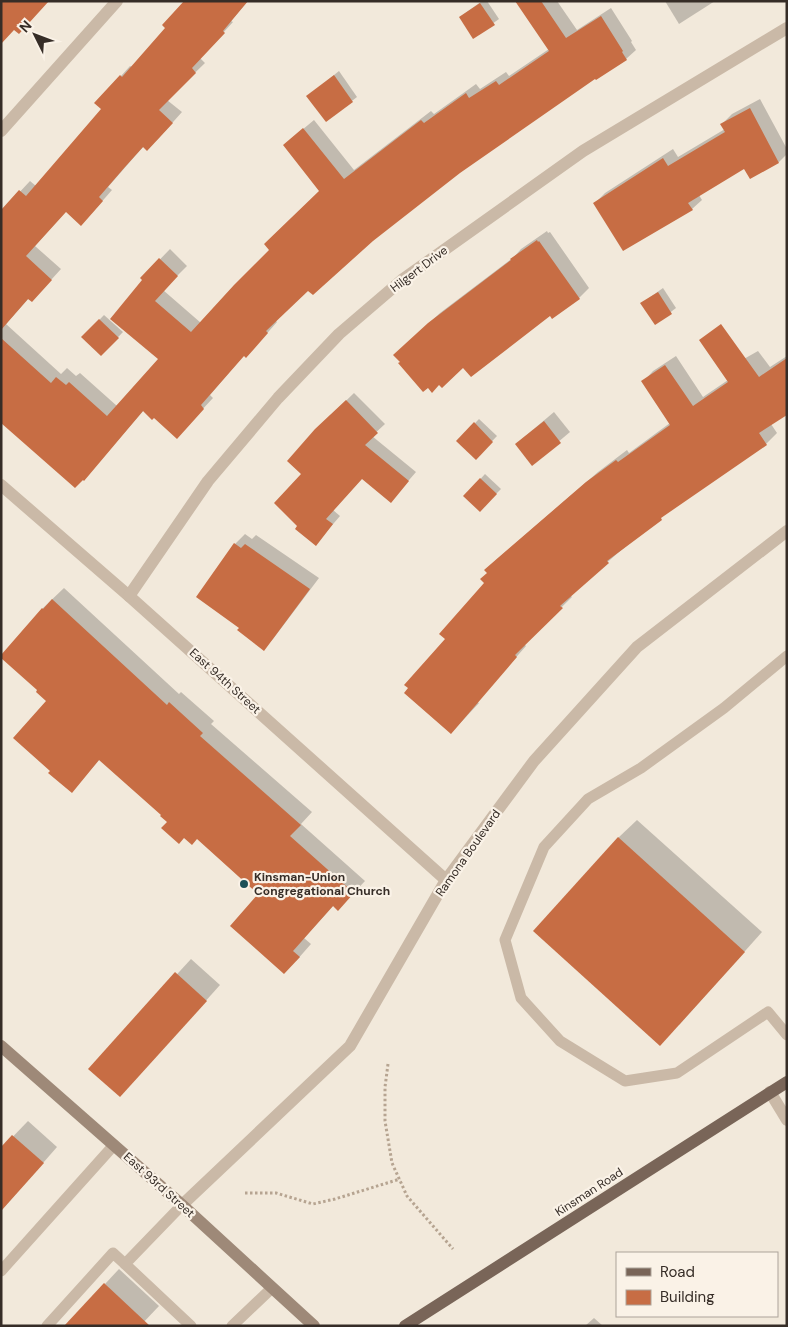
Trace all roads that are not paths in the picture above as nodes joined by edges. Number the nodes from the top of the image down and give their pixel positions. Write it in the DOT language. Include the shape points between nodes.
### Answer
graph roads {
  1 [pos="117,1"];
  2 [pos="787,28"];
  3 [pos="1,131"];
  4 [pos="1,485"];
  5 [pos="787,531"];
  6 [pos="129,596"];
  7 [pos="787,656"];
  8 [pos="446,880"];
  9 [pos="787,1035"];
  10 [pos="1,1046"];
  11 [pos="787,1082"];
  12 [pos="770,1092"];
  13 [pos="787,1120"];
  14 [pos="114,1145"];
  15 [pos="182,1204"];
  16 [pos="125,1264"];
  17 [pos="1,1271"];
  18 [pos="272,1288"];
  19 [pos="47,1326"];
  20 [pos="191,1326"];
  21 [pos="232,1326"];
  22 [pos="314,1326"];
  23 [pos="405,1326"];
  1 -- 3 [label="street"];
  2 -- 6 [label="street, Hilgert Drive" via="583,151 381,298 340,334 278,398 208,481"];
  4 -- 6 [label="street, East 94th Street"];
  5 -- 8 [label="street, Ramona Boulevard" via="637,647 534,761"];
  6 -- 8 [label="street, East 94th Street"];
  7 -- 9 [label="lane" via="724,708 641,768 588,798 544,847 506,940 521,998 560,1041 625,1081 677,1073 768,1012"];
  8 -- 15 [label="street, Ramona Boulevard" via="350,1046"];
  10 -- 14 [label="main road, East 93rd Street"];
  11 -- 12 [label="main road, Kinsman Road"];
  12 -- 13 [label="street"];
  12 -- 23 [label="main road, Kinsman Road"];
  14 -- 15 [label="main road, East 93rd Street"];
  14 -- 17 [label="lane"];
  15 -- 16 [label="lane"];
  15 -- 18 [label="main road, East 93rd Street"];
  16 -- 19 [label="lane" via="113,1253"];
  16 -- 20 [label="lane"];
  18 -- 21 [label="lane"];
  18 -- 22 [label="main road, East 93rd Street"];
}
